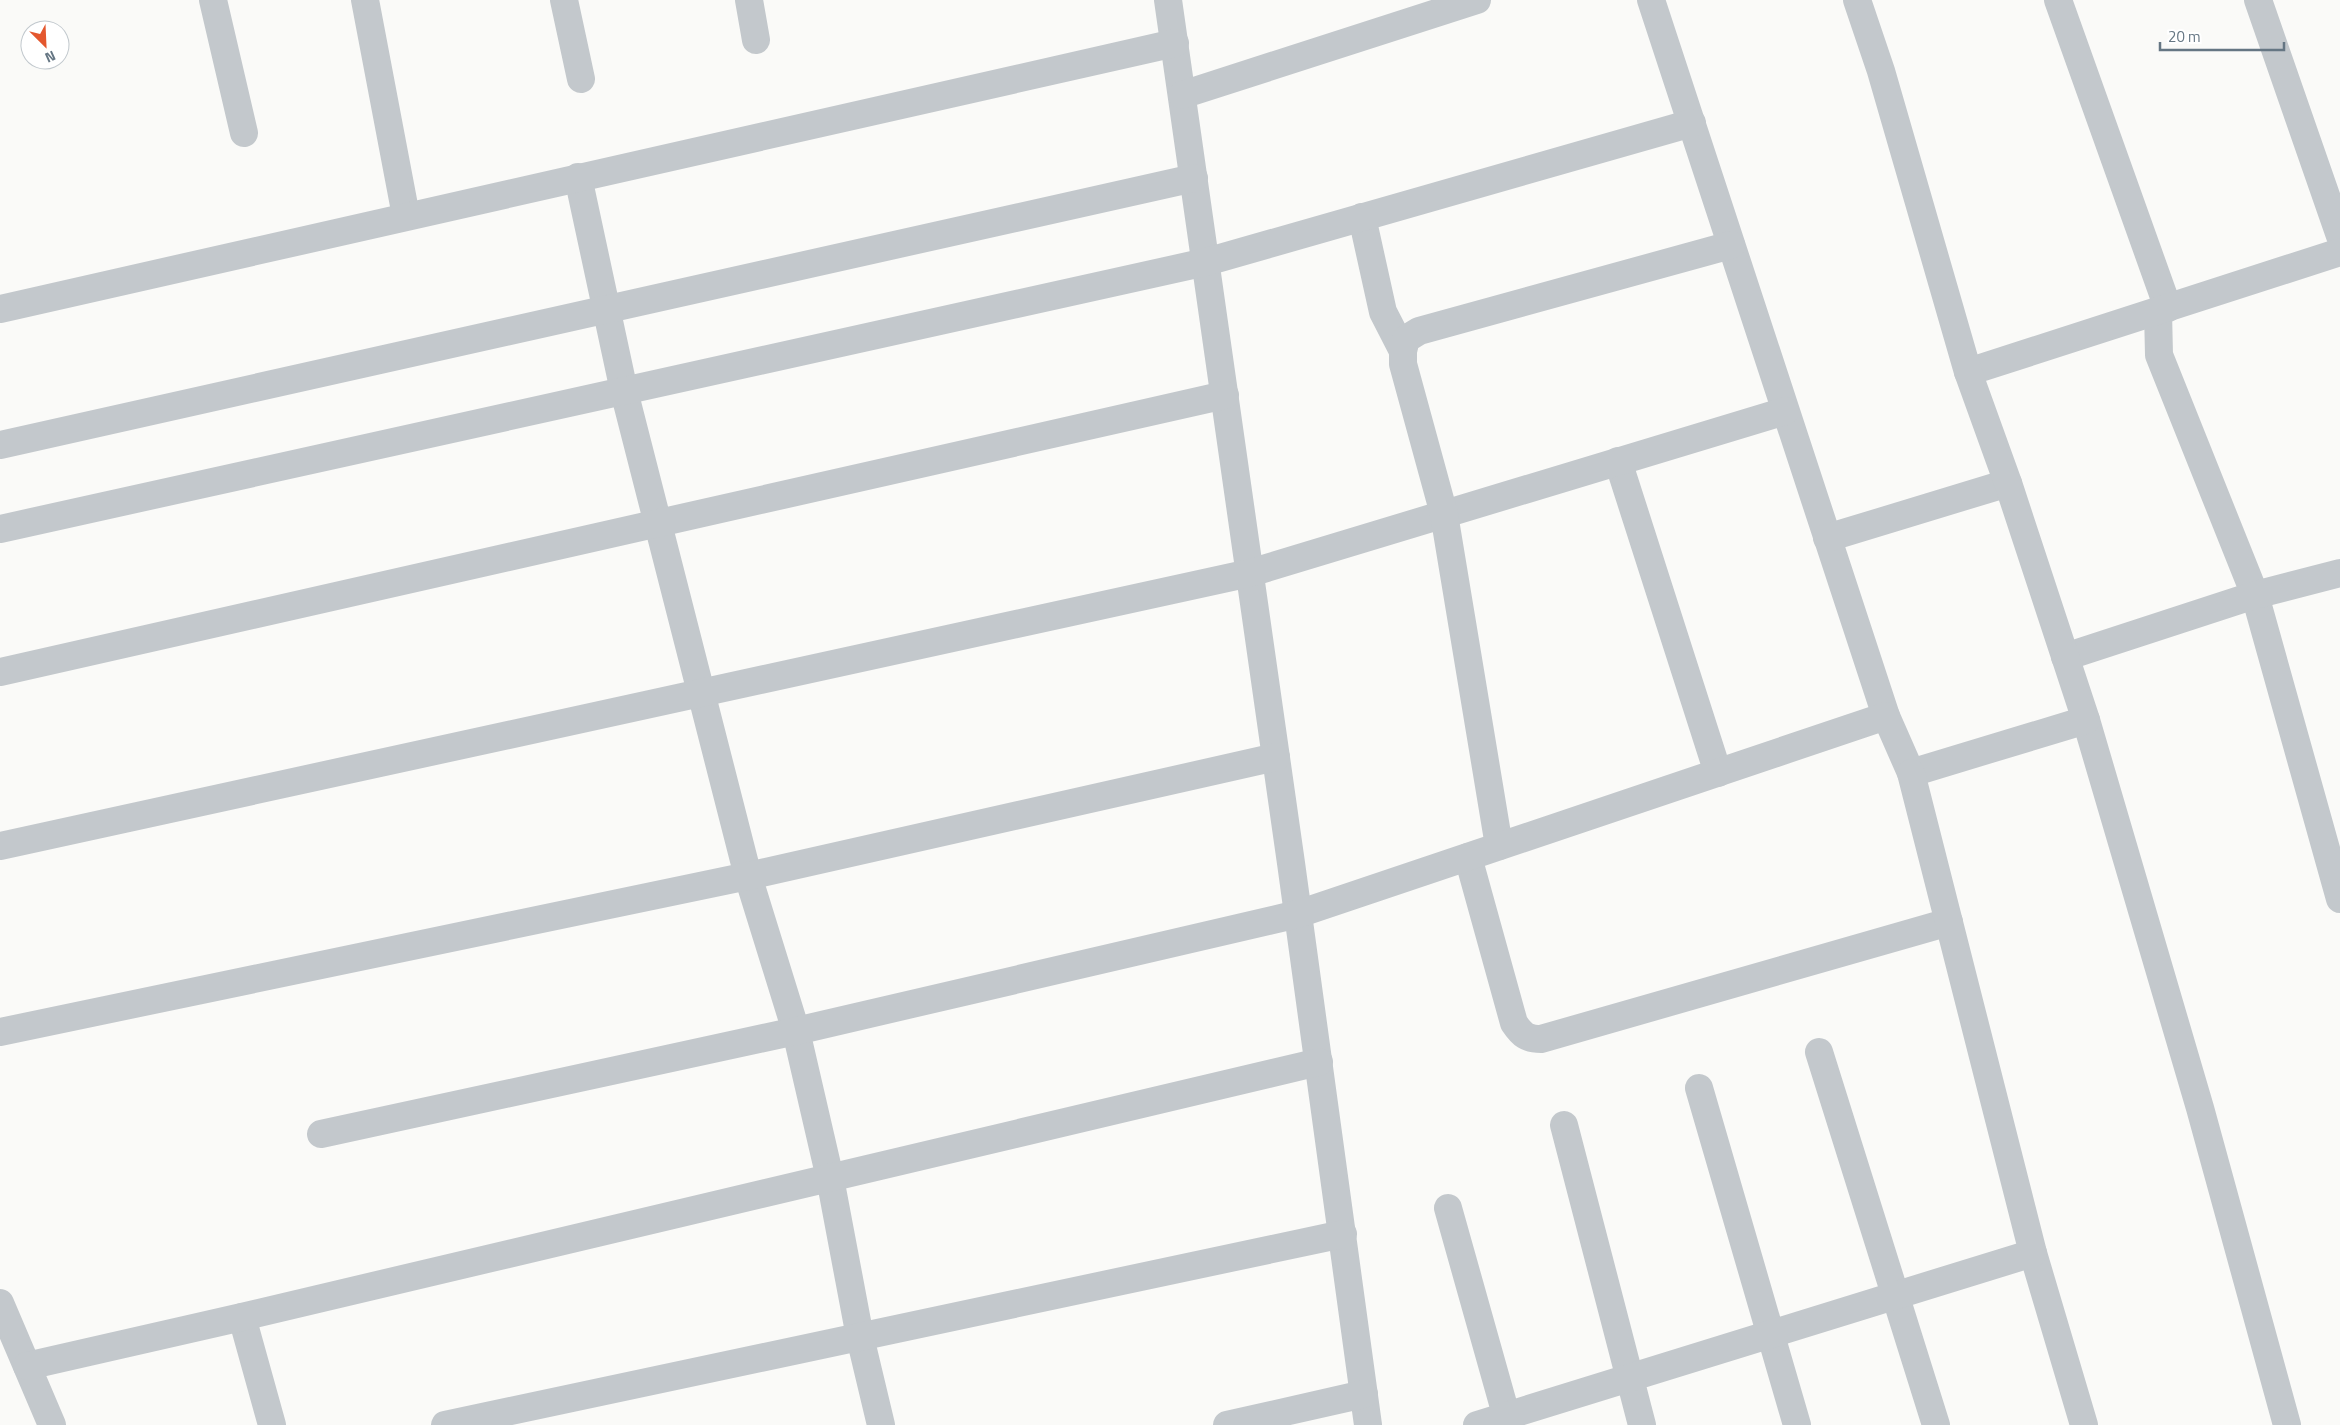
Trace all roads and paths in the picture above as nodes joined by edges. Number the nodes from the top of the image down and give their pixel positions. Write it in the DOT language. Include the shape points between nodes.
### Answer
graph roads {
  1 [pos="213,0"];
  2 [pos="365,0"];
  3 [pos="564,0"];
  4 [pos="749,0"];
  5 [pos="1168,0"];
  6 [pos="1477,0"];
  7 [pos="1651,0"];
  8 [pos="1857,0"];
  9 [pos="2058,0"];
  10 [pos="2258,0"];
  11 [pos="756,40"];
  12 [pos="1175,42"];
  13 [pos="581,79"];
  14 [pos="1182,95"];
  15 [pos="1692,124"];
  16 [pos="244,133"];
  17 [pos="578,177"];
  18 [pos="1194,178"];
  19 [pos="406,216"];
  20 [pos="1362,217"];
  21 [pos="2340,236"];
  22 [pos="1731,244"];
  23 [pos="2340,252"];
  24 [pos="1206,262"];
  25 [pos="606,309"];
  26 [pos="2163,309"];
  27 [pos="0,310"];
  28 [pos="1402,351"];
  29 [pos="1968,372"];
  30 [pos="624,390"];
  31 [pos="1225,395"];
  32 [pos="1785,411"];
  33 [pos="0,444"];
  34 [pos="1618,461"];
  35 [pos="2008,483"];
  36 [pos="1444,514"];
  37 [pos="659,523"];
  38 [pos="0,530"];
  39 [pos="1827,538"];
  40 [pos="1250,572"];
  41 [pos="2340,573"];
  42 [pos="2255,595"];
  43 [pos="2065,657"];
  44 [pos="0,672"];
  45 [pos="702,692"];
  46 [pos="1886,716"];
  47 [pos="2086,720"];
  48 [pos="1276,757"];
  49 [pos="1718,773"];
  50 [pos="1911,773"];
  51 [pos="0,846"];
  52 [pos="1499,846"];
  53 [pos="1468,857"];
  54 [pos="748,876"];
  55 [pos="2340,899"];
  56 [pos="1298,914"];
  57 [pos="1949,922"];
  58 [pos="796,1031"];
  59 [pos="0,1032"];
  60 [pos="1818,1052"];
  61 [pos="1318,1062"];
  62 [pos="1699,1088"];
  63 [pos="1564,1124"];
  64 [pos="321,1134"];
  65 [pos="830,1178"];
  66 [pos="1448,1208"];
  67 [pos="1343,1234"];
  68 [pos="2034,1253"];
  69 [pos="1896,1295"];
  70 [pos="0,1303"];
  71 [pos="242,1318"];
  72 [pos="1771,1334"];
  73 [pos="860,1337"];
  74 [pos="27,1366"];
  75 [pos="1628,1378"];
  76 [pos="1364,1394"];
  77 [pos="1507,1420"];
  78 [pos="52,1425"];
  79 [pos="272,1425"];
  80 [pos="445,1425"];
  81 [pos="881,1425"];
  82 [pos="1227,1425"];
  83 [pos="1368,1425"];
  84 [pos="1477,1425"];
  85 [pos="1642,1425"];
  86 [pos="1797,1425"];
  87 [pos="1936,1425"];
  88 [pos="2084,1425"];
  89 [pos="2287,1425"];
  1 -- 16 [label="street"];
  2 -- 19 [label="street"];
  3 -- 13 [label="street"];
  4 -- 11 [label="street"];
  5 -- 12 [label="street"];
  6 -- 14 [label="street"];
  7 -- 15 [label="street"];
  8 -- 29 [label="street" via="1881,71"];
  9 -- 26 [label="street"];
  10 -- 21 [label="street"];
  12 -- 14 [label="street"];
  12 -- 17 [label="street"];
  14 -- 18 [label="street"];
  15 -- 20 [label="street"];
  15 -- 22 [label="street"];
  17 -- 19 [label="street"];
  17 -- 25 [label="street"];
  18 -- 24 [label="street"];
  18 -- 25 [label="street"];
  19 -- 27 [label="street"];
  20 -- 24 [label="street"];
  20 -- 28 [label="street" via="1383,312"];
  22 -- 28 [label="street" via="1419,331 1406,339"];
  22 -- 32 [label="street"];
  23 -- 26 [label="street"];
  24 -- 30 [label="street"];
  24 -- 31 [label="street"];
  25 -- 30 [label="street"];
  25 -- 33 [label="street"];
  26 -- 29 [label="street"];
  26 -- 42 [label="street" via="2158,355"];
  28 -- 36 [label="street"];
  29 -- 35 [label="street"];
  30 -- 37 [label="street"];
  30 -- 38 [label="street"];
  31 -- 37 [label="street"];
  31 -- 40 [label="street"];
  32 -- 34 [label="street"];
  32 -- 39 [label="street"];
  34 -- 36 [label="street"];
  34 -- 49 [label="street"];
  35 -- 39 [label="street"];
  35 -- 43 [label="street"];
  36 -- 40 [label="street"];
  36 -- 52 [label="street"];
  37 -- 44 [label="street"];
  37 -- 45 [label="street"];
  39 -- 46 [label="street"];
  40 -- 45 [label="street"];
  40 -- 48 [label="street"];
  41 -- 42 [label="street"];
  42 -- 43 [label="street"];
  42 -- 55 [label="street"];
  43 -- 47 [label="street"];
  45 -- 51 [label="street"];
  45 -- 54 [label="street"];
  46 -- 49 [label="street"];
  46 -- 50 [label="street"];
  47 -- 50 [label="street"];
  47 -- 89 [label="street" via="2200,1108"];
  48 -- 54 [label="street"];
  48 -- 56 [label="street"];
  49 -- 52 [label="street"];
  50 -- 57 [label="street"];
  52 -- 53 [label="street"];
  53 -- 56 [label="street"];
  53 -- 57 [label="street" via="1514,1023 1528,1039 1541,1039"];
  54 -- 58 [label="street"];
  54 -- 59 [label="street"];
  56 -- 58 [label="street"];
  56 -- 61 [label="street"];
  57 -- 68 [label="street"];
  58 -- 64 [label="street"];
  58 -- 65 [label="street"];
  60 -- 69 [label="street"];
  61 -- 65 [label="street"];
  61 -- 67 [label="street"];
  62 -- 72 [label="street"];
  63 -- 75 [label="street"];
  65 -- 71 [label="street"];
  65 -- 73 [label="street"];
  66 -- 77 [label="street"];
  67 -- 73 [label="street"];
  67 -- 76 [label="street"];
  68 -- 69 [label="street"];
  68 -- 88 [label="street"];
  69 -- 72 [label="street"];
  69 -- 87 [label="street"];
  70 -- 74 [label="street"];
  71 -- 74 [label="street"];
  71 -- 79 [label="street"];
  72 -- 75 [label="street"];
  72 -- 86 [label="street"];
  73 -- 80 [label="street"];
  73 -- 81 [label="street"];
  74 -- 78 [label="street"];
  75 -- 77 [label="street"];
  75 -- 85 [label="street"];
  76 -- 82 [label="street"];
  76 -- 83 [label="street"];
  77 -- 84 [label="street"];
}
